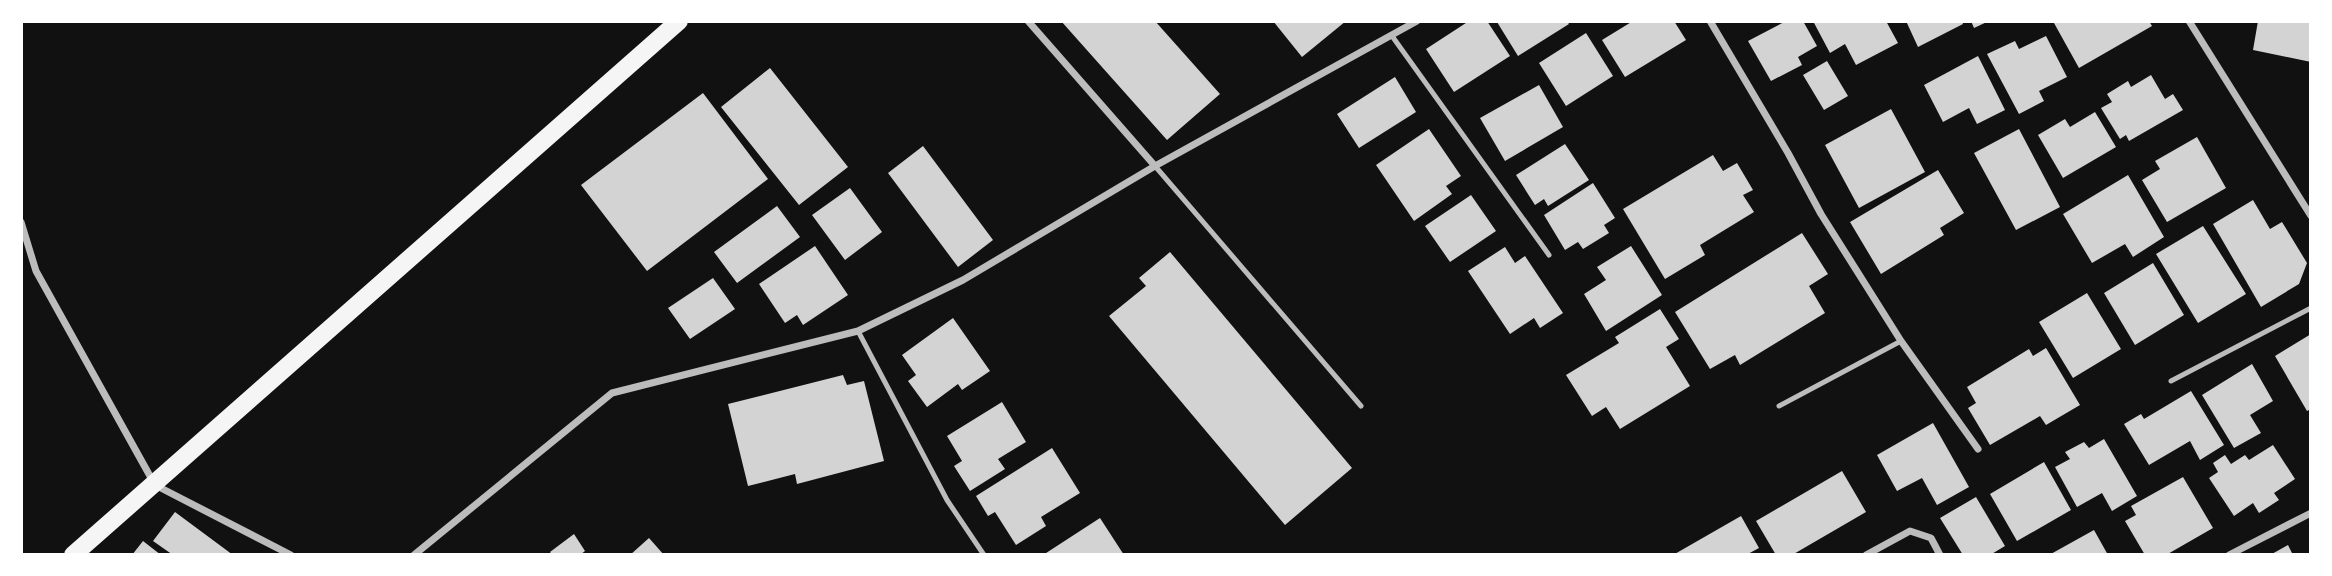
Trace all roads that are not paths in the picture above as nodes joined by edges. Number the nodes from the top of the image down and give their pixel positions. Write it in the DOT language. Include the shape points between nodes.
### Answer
graph roads {
  1 [pos="679,21"];
  2 [pos="1028,21"];
  3 [pos="1417,21"];
  4 [pos="1710,21"];
  5 [pos="2189,21"];
  6 [pos="1392,36"];
  7 [pos="1154,166"];
  8 [pos="2311,216"];
  9 [pos="21,222"];
  10 [pos="1549,256"];
  11 [pos="2311,308"];
  12 [pos="858,331"];
  13 [pos="1901,341"];
  14 [pos="2171,381"];
  15 [pos="1361,406"];
  16 [pos="1779,406"];
  17 [pos="1978,449"];
  18 [pos="155,485"];
  19 [pos="2311,513"];
  20 [pos="73,555"];
  21 [pos="291,555"];
  22 [pos="414,555"];
  23 [pos="984,555"];
  24 [pos="1866,555"];
  25 [pos="1940,555"];
  26 [pos="2229,555"];
  1 -- 18 [label="main road"];
  2 -- 7 [label="street"];
  3 -- 6 [label="street"];
  4 -- 13 [label="street" via="1821,214"];
  5 -- 8 [label="street"];
  6 -- 7 [label="street"];
  6 -- 10 [label="lane"];
  7 -- 12 [label="street" via="963,280"];
  7 -- 15 [label="lane"];
  9 -- 18 [label="street" via="36,271"];
  11 -- 14 [label="lane"];
  12 -- 22 [label="street" via="612,393"];
  12 -- 23 [label="lane" via="947,500"];
  13 -- 16 [label="lane"];
  13 -- 17 [label="street"];
  18 -- 20 [label="main road"];
  18 -- 21 [label="street"];
  19 -- 26 [label="street"];
  24 -- 25 [label="street" via="1910,531 1931,538"];
}
